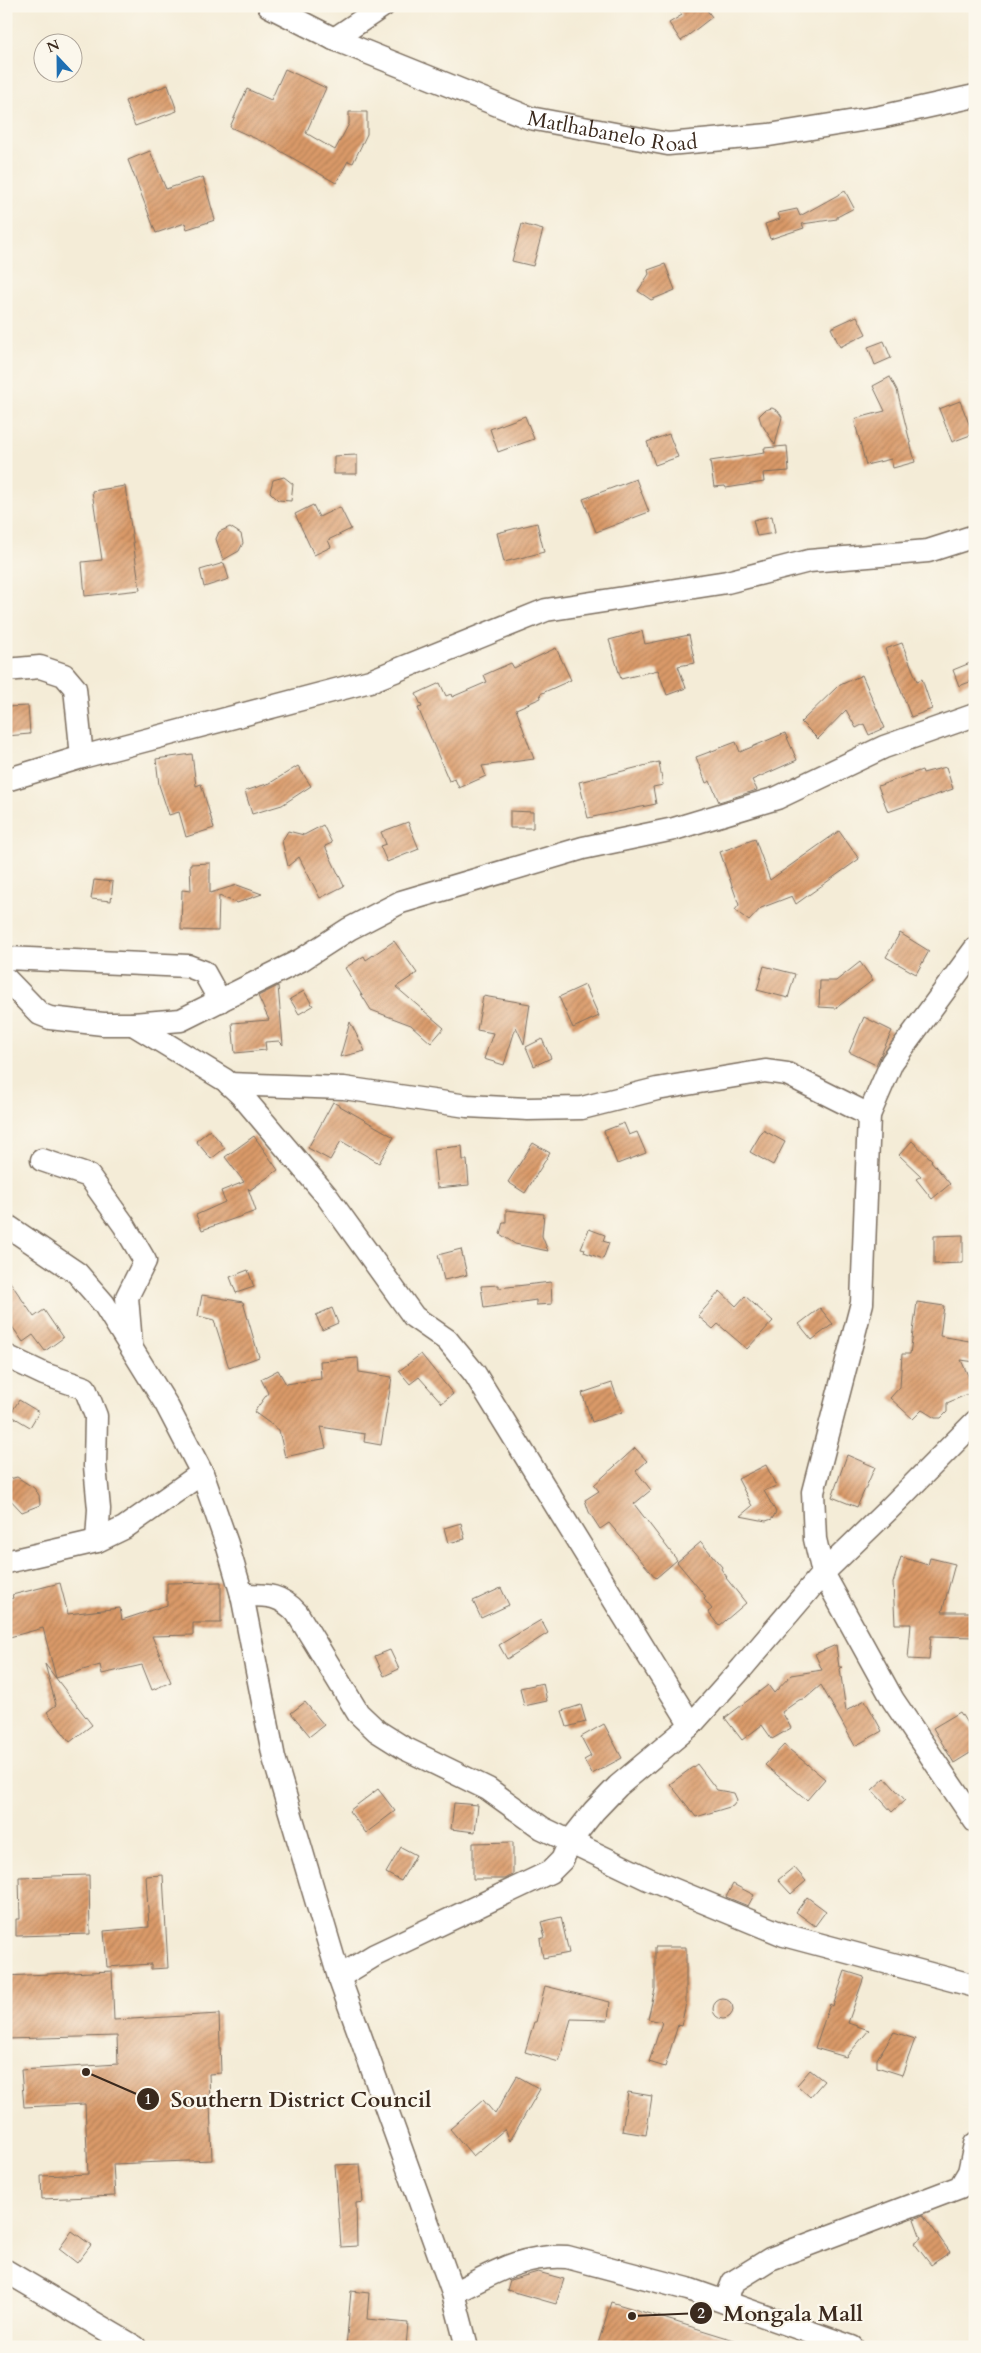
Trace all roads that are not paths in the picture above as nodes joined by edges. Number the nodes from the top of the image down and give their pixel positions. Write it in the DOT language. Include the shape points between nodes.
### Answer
graph roads {
  1 [pos="269,6"];
  2 [pos="383,6"];
  3 [pos="334,38"];
  4 [pos="975,96"];
  5 [pos="975,536"];
  6 [pos="6,670"];
  7 [pos="975,715"];
  8 [pos="82,757"];
  9 [pos="6,780"];
  10 [pos="975,949"];
  11 [pos="6,958"];
  12 [pos="6,979"];
  13 [pos="220,1001"];
  14 [pos="133,1024"];
  15 [pos="229,1084"];
  16 [pos="869,1115"];
  17 [pos="42,1160"];
  18 [pos="6,1225"];
  19 [pos="132,1348"];
  20 [pos="6,1356"];
  21 [pos="975,1422"];
  22 [pos="202,1473"];
  23 [pos="97,1541"];
  24 [pos="6,1562"];
  25 [pos="823,1573"];
  26 [pos="242,1595"];
  27 [pos="691,1725"];
  28 [pos="975,1821"];
  29 [pos="571,1840"];
  30 [pos="338,1977"];
  31 [pos="975,1986"];
  32 [pos="975,2144"];
  33 [pos="6,2271"];
  34 [pos="453,2293"];
  35 [pos="726,2302"];
  36 [pos="135,2347"];
  37 [pos="467,2347"];
  38 [pos="852,2347"];
  1 -- 3 [label="street, Matlhabanelo Road"];
  2 -- 3 [label="street"];
  3 -- 4 [label="street, Matlhabanelo Road" via="530,118 668,144 769,135 880,117"];
  5 -- 8 [label="street" via="928,551 809,561 727,582 546,610 370,681"];
  6 -- 8 [label="street" via="40,667 64,675 75,688"];
  7 -- 13 [label="street" via="884,746 777,798 674,829 583,848 400,902 301,960"];
  8 -- 9 [label="street"];
  10 -- 16 [label="street" via="892,1062"];
  11 -- 13 [label="street" via="188,966 204,972"];
  12 -- 14 [label="street" via="40,1014 50,1018"];
  13 -- 14 [label="street" via="181,1020"];
  14 -- 15 [label="street"];
  15 -- 16 [label="street" via="344,1088 467,1106 582,1108 656,1089 765,1071 787,1074"];
  15 -- 27 [label="street" via="326,1195 414,1317 447,1340 475,1374"];
  16 -- 25 [label="street" via="862,1303 813,1492 815,1539"];
  17 -- 19 [label="street" via="89,1176 124,1224 145,1261 127,1297"];
  18 -- 19 [label="street" via="77,1273 104,1304"];
  19 -- 22 [label="street"];
  20 -- 23 [label="street" via="85,1388 96,1416"];
  21 -- 25 [label="street"];
  22 -- 23 [label="street" via="124,1528"];
  22 -- 26 [label="street"];
  23 -- 24 [label="street"];
  25 -- 27 [label="street"];
  25 -- 28 [label="street" via="892,1700"];
  26 -- 29 [label="street" via="267,1595 286,1602 297,1613 358,1713 377,1731 404,1748 488,1789 542,1828"];
  26 -- 30 [label="street" via="274,1758"];
  27 -- 29 [label="street" via="618,1786"];
  29 -- 30 [label="street" via="562,1860 550,1872 375,1955"];
  29 -- 31 [label="street" via="648,1879 784,1935"];
  30 -- 34 [label="street"];
  32 -- 35 [label="street" via="969,2172 960,2187 770,2260 733,2282"];
  33 -- 36 [label="street"];
  34 -- 35 [label="street" via="508,2265 546,2256 566,2257 626,2272"];
  34 -- 37 [label="street"];
  35 -- 38 [label="street"];
}
